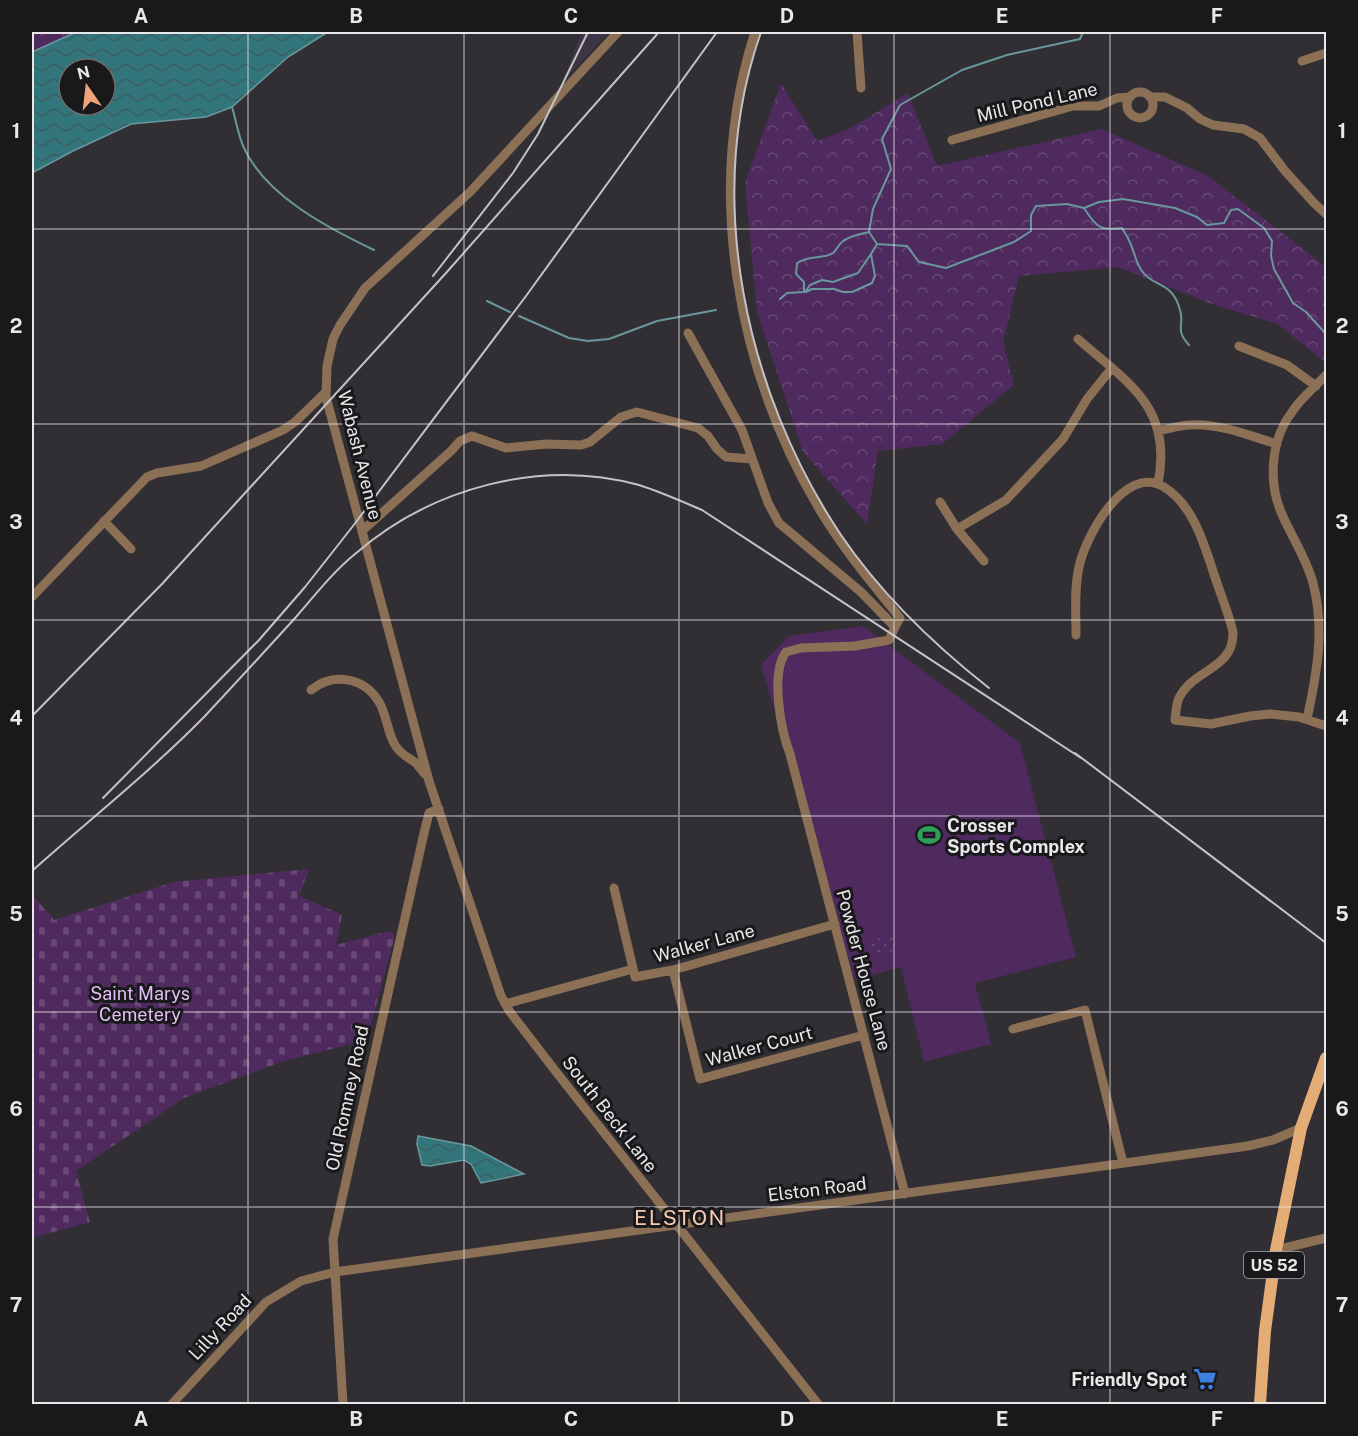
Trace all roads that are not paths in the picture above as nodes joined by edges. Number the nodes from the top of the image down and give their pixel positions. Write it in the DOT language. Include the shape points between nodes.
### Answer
graph roads {
  1 [pos="618,32"];
  2 [pos="755,32"];
  3 [pos="857,32"];
  4 [pos="1326,53"];
  5 [pos="1302,61"];
  6 [pos="861,87"];
  7 [pos="1130,97"];
  8 [pos="1150,97"];
  9 [pos="952,140"];
  10 [pos="1326,214"];
  11 [pos="688,333"];
  12 [pos="1078,339"];
  13 [pos="1239,346"];
  14 [pos="1111,369"];
  15 [pos="1326,375"];
  16 [pos="1316,386"];
  17 [pos="326,392"];
  18 [pos="1158,431"];
  19 [pos="1277,444"];
  20 [pos="752,459"];
  21 [pos="1158,483"];
  22 [pos="940,502"];
  23 [pos="104,521"];
  24 [pos="957,529"];
  25 [pos="362,531"];
  26 [pos="131,549"];
  27 [pos="984,561"];
  28 [pos="32,597"];
  29 [pos="895,627"];
  30 [pos="1076,635"];
  31 [pos="311,690"];
  32 [pos="1307,719"];
  33 [pos="1326,726"];
  34 [pos="429,781"];
  35 [pos="439,809"];
  36 [pos="614,888"];
  37 [pos="835,924"];
  38 [pos="633,969"];
  39 [pos="673,970"];
  40 [pos="505,1004"];
  41 [pos="1013,1029"];
  42 [pos="864,1035"];
  43 [pos="1326,1058"];
  44 [pos="1301,1128"];
  45 [pos="1124,1163"];
  46 [pos="905,1194"];
  47 [pos="676,1224"];
  48 [pos="1326,1238"];
  49 [pos="1276,1250"];
  50 [pos="335,1272"];
  51 [pos="172,1404"];
  52 [pos="343,1404"];
  53 [pos="818,1404"];
  54 [pos="1260,1404"];
  1 -- 17 [label="street, Wabash Avenue" via="470,192 365,288 333,339"];
  2 -- 29 [label="street" via="740,90 731,160 733,248 746,324 771,407 807,486 854,560 900,618"];
  3 -- 6 [label="street"];
  4 -- 5 [label="street"];
  7 -- 8 [label="street, Mill Pond Lane" via="1140,92"];
  7 -- 8 [label="street" via="1129,113 1140,118 1151,113"];
  7 -- 9 [label="street, Mill Pond Lane" via="1099,106 1073,106"];
  8 -- 10 [label="street, Mill Pond Lane" via="1165,97 1200,119 1244,129 1260,138"];
  11 -- 20 [label="street" via="736,417"];
  12 -- 14 [label="street"];
  13 -- 16 [label="street" via="1287,365"];
  14 -- 18 [label="street" via="1146,403"];
  14 -- 24 [label="street" via="1063,438 1006,500"];
  15 -- 16 [label="street"];
  16 -- 19 [label="street" via="1290,413"];
  17 -- 23 [label="street" via="283,430 201,466 152,474"];
  17 -- 25 [label="street, Wabash Avenue"];
  18 -- 19 [label="street" via="1200,425"];
  18 -- 21 [label="street"];
  19 -- 32 [label="street" via="1273,468 1276,496 1307,565 1319,616 1318,661"];
  20 -- 25 [label="street" via="726,457 698,428 637,411 581,444 506,448 467,437"];
  20 -- 29 [label="street" via="779,523 861,592"];
  21 -- 30 [label="street" via="1143,482 1123,491 1089,540 1078,571"];
  21 -- 32 [label="street" via="1174,496 1197,528 1233,632 1232,649 1226,657 1193,680 1182,693 1175,720 1211,724 1270,714"];
  22 -- 24 [label="street"];
  23 -- 26 [label="street"];
  23 -- 28 [label="street"];
  24 -- 27 [label="street"];
  25 -- 34 [label="street, Wabash Avenue"];
  29 -- 37 [label="street, Powder House Lane" via="889,640 792,649 780,664 778,706 785,741"];
  31 -- 34 [label="street" via="328,680 342,678 367,689 379,702 394,745 417,764"];
  32 -- 33 [label="street"];
  34 -- 35 [label="street, Wabash Avenue"];
  35 -- 40 [label="street, South Beck Lane"];
  35 -- 50 [label="street, Old Romney Road" via="429,813 399,936 333,1239"];
  36 -- 38 [label="street, Walker Lane"];
  37 -- 39 [label="street, Walker Lane"];
  37 -- 42 [label="street, Powder House Lane"];
  38 -- 39 [label="street, Walker Lane" via="635,977"];
  38 -- 40 [label="street"];
  39 -- 42 [label="street, Walker Court" via="700,1079"];
  40 -- 47 [label="street, South Beck Lane"];
  41 -- 45 [label="street" via="1085,1010"];
  42 -- 46 [label="street, Powder House Lane"];
  43 -- 44 [label="main road, US 52"];
  44 -- 45 [label="street, Elston Road" via="1248,1146"];
  44 -- 49 [label="main road, US 52"];
  45 -- 46 [label="street, Elston Road"];
  46 -- 47 [label="street, Elston Road"];
  47 -- 50 [label="street, Elston Road"];
  47 -- 53 [label="street, South Beck Lane"];
  48 -- 49 [label="street"];
  49 -- 54 [label="main road, US 52"];
  50 -- 51 [label="street, Lilly Road" via="301,1281 266,1302"];
  50 -- 52 [label="street, Old Romney Road"];
}
